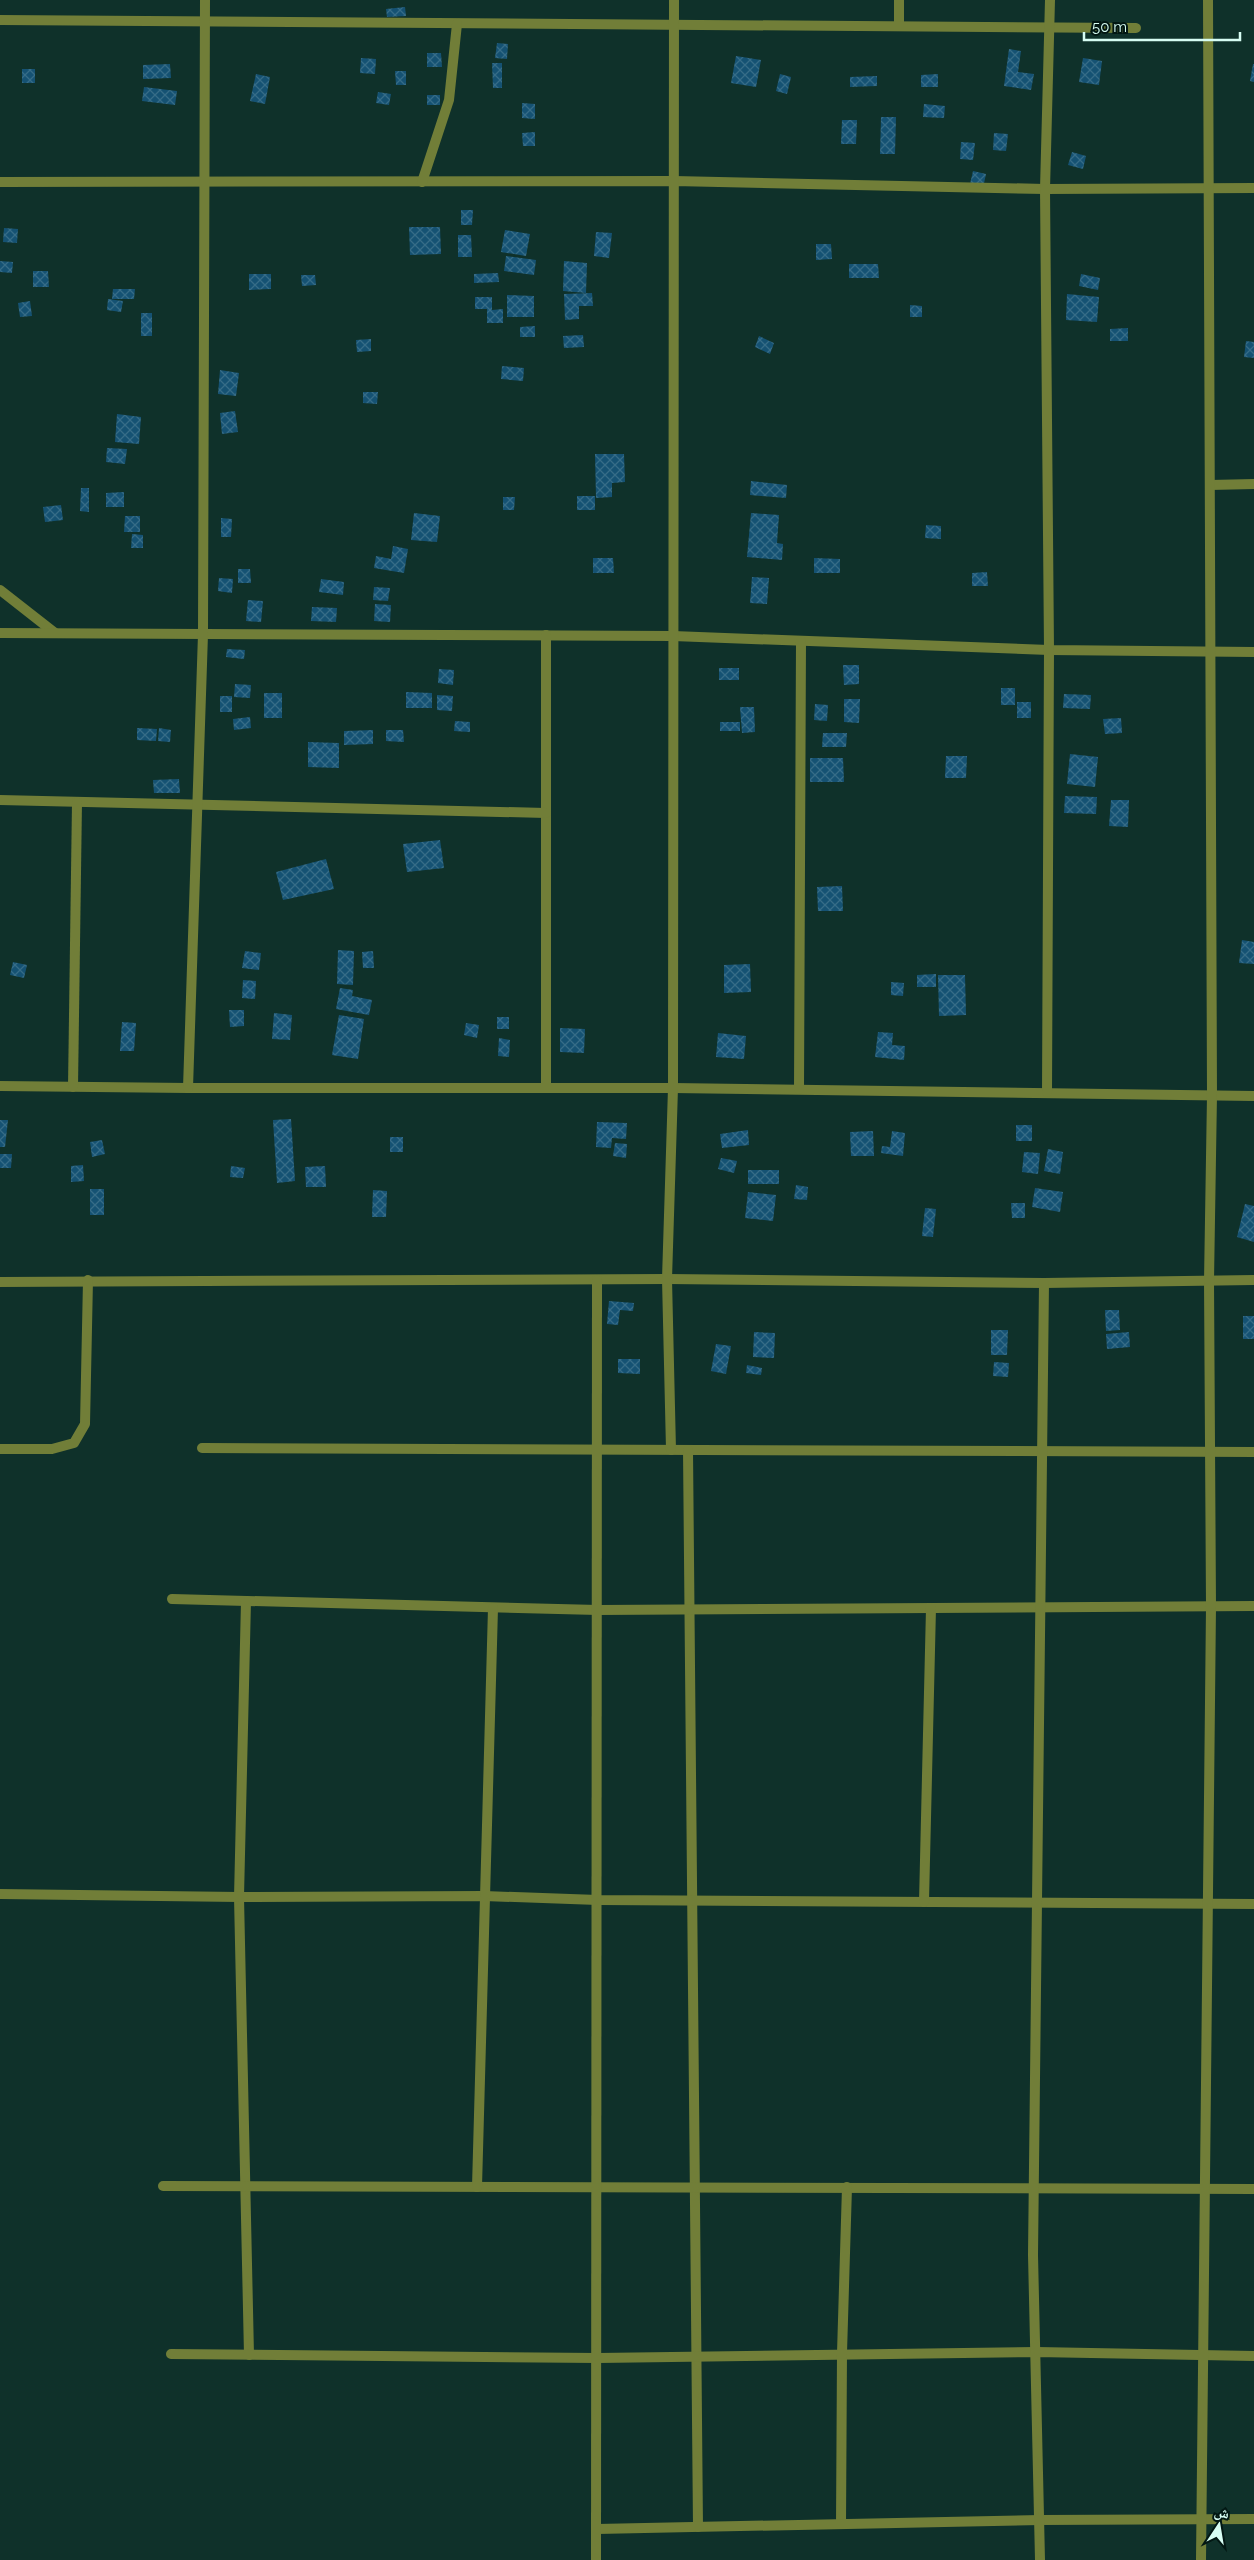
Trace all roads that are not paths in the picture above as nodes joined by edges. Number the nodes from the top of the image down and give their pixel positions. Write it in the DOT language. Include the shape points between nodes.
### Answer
graph roads {
  1 [pos="205,0"];
  2 [pos="674,0"];
  3 [pos="898,0"];
  4 [pos="1050,0"];
  5 [pos="1208,0"];
  6 [pos="0,20"];
  7 [pos="205,22"];
  8 [pos="458,24"];
  9 [pos="899,24"];
  10 [pos="674,26"];
  11 [pos="1050,28"];
  12 [pos="1136,28"];
  13 [pos="674,181"];
  14 [pos="0,182"];
  15 [pos="203,182"];
  16 [pos="422,182"];
  17 [pos="1210,188"];
  18 [pos="1254,188"];
  19 [pos="1045,189"];
  20 [pos="1254,484"];
  21 [pos="1210,485"];
  22 [pos="0,590"];
  23 [pos="0,633"];
  24 [pos="55,633"];
  25 [pos="203,634"];
  26 [pos="546,635"];
  27 [pos="673,636"];
  28 [pos="801,640"];
  29 [pos="1049,650"];
  30 [pos="1254,652"];
  31 [pos="1210,653"];
  32 [pos="0,800"];
  33 [pos="77,802"];
  34 [pos="197,805"];
  35 [pos="546,813"];
  36 [pos="0,1086"];
  37 [pos="73,1086"];
  38 [pos="188,1088"];
  39 [pos="546,1088"];
  40 [pos="673,1088"];
  41 [pos="799,1089"];
  42 [pos="1047,1092"];
  43 [pos="1212,1095"];
  44 [pos="1254,1096"];
  45 [pos="667,1279"];
  46 [pos="88,1280"];
  47 [pos="597,1280"];
  48 [pos="1254,1280"];
  49 [pos="1209,1281"];
  50 [pos="0,1282"];
  51 [pos="1044,1283"];
  52 [pos="202,1448"];
  53 [pos="0,1449"];
  54 [pos="670,1450"];
  55 [pos="688,1450"];
  56 [pos="598,1451"];
  57 [pos="1210,1451"];
  58 [pos="1042,1452"];
  59 [pos="1254,1452"];
  60 [pos="172,1599"];
  61 [pos="246,1601"];
  62 [pos="1211,1606"];
  63 [pos="1254,1606"];
  64 [pos="1042,1607"];
  65 [pos="493,1608"];
  66 [pos="931,1608"];
  67 [pos="691,1609"];
  68 [pos="598,1610"];
  69 [pos="0,1894"];
  70 [pos="484,1896"];
  71 [pos="239,1898"];
  72 [pos="598,1900"];
  73 [pos="694,1900"];
  74 [pos="924,1902"];
  75 [pos="1038,1902"];
  76 [pos="1207,1904"];
  77 [pos="1254,1904"];
  78 [pos="163,2186"];
  79 [pos="244,2186"];
  80 [pos="477,2187"];
  81 [pos="598,2187"];
  82 [pos="696,2187"];
  83 [pos="847,2187"];
  84 [pos="1034,2188"];
  85 [pos="1205,2189"];
  86 [pos="1254,2189"];
  87 [pos="1037,2352"];
  88 [pos="171,2354"];
  89 [pos="842,2354"];
  90 [pos="249,2355"];
  91 [pos="698,2356"];
  92 [pos="1203,2356"];
  93 [pos="1254,2356"];
  94 [pos="598,2358"];
  95 [pos="1202,2519"];
  96 [pos="1254,2519"];
  97 [pos="1040,2520"];
  98 [pos="841,2524"];
  99 [pos="698,2527"];
  100 [pos="597,2529"];
  101 [pos="596,2560"];
  102 [pos="1040,2560"];
  103 [pos="1201,2560"];
  1 -- 7 [label="street"];
  2 -- 10 [label="street"];
  3 -- 9 [label="street"];
  4 -- 11 [label="street"];
  5 -- 17 [label="street"];
  6 -- 7 [label="street"];
  7 -- 8 [label="street"];
  7 -- 15 [label="street"];
  8 -- 10 [label="street"];
  8 -- 16 [label="street" via="449,100"];
  9 -- 10 [label="street"];
  9 -- 11 [label="street"];
  10 -- 13 [label="street"];
  11 -- 12 [label="street"];
  11 -- 19 [label="street"];
  13 -- 16 [label="street"];
  13 -- 19 [label="street"];
  13 -- 27 [label="street"];
  14 -- 15 [label="street"];
  15 -- 16 [label="street"];
  15 -- 25 [label="street"];
  17 -- 18 [label="street"];
  17 -- 19 [label="street"];
  17 -- 21 [label="street"];
  19 -- 29 [label="street"];
  20 -- 21 [label="street"];
  21 -- 31 [label="street"];
  22 -- 24 [label="street"];
  23 -- 24 [label="street"];
  24 -- 25 [label="street"];
  25 -- 26 [label="street"];
  25 -- 34 [label="street"];
  26 -- 27 [label="street"];
  26 -- 35 [label="street"];
  27 -- 28 [label="street"];
  27 -- 40 [label="street"];
  28 -- 29 [label="street"];
  28 -- 41 [label="street"];
  29 -- 31 [label="street"];
  29 -- 42 [label="street"];
  30 -- 31 [label="street"];
  31 -- 43 [label="street"];
  32 -- 33 [label="street"];
  33 -- 34 [label="street"];
  33 -- 37 [label="street"];
  34 -- 35 [label="street"];
  34 -- 38 [label="street"];
  35 -- 39 [label="street"];
  36 -- 37 [label="street"];
  37 -- 38 [label="street"];
  38 -- 39 [label="street"];
  39 -- 40 [label="street"];
  40 -- 41 [label="street"];
  40 -- 45 [label="street"];
  41 -- 42 [label="street"];
  42 -- 43 [label="street"];
  43 -- 44 [label="street"];
  43 -- 49 [label="street"];
  45 -- 47 [label="street"];
  45 -- 51 [label="street"];
  45 -- 54 [label="street"];
  46 -- 47 [label="street"];
  46 -- 50 [label="street"];
  46 -- 53 [label="street" via="85,1424 74,1443 52,1450"];
  47 -- 56 [label="street"];
  48 -- 49 [label="street"];
  49 -- 51 [label="street"];
  49 -- 57 [label="street"];
  51 -- 58 [label="street"];
  52 -- 56 [label="street"];
  54 -- 55 [label="street"];
  54 -- 56 [label="street"];
  55 -- 58 [label="street"];
  55 -- 67 [label="street"];
  56 -- 68 [label="street"];
  57 -- 58 [label="street"];
  57 -- 59 [label="street"];
  57 -- 62 [label="street"];
  58 -- 64 [label="street"];
  60 -- 61 [label="street"];
  61 -- 65 [label="street"];
  61 -- 71 [label="street"];
  62 -- 63 [label="street"];
  62 -- 64 [label="street"];
  62 -- 76 [label="street"];
  64 -- 66 [label="street"];
  64 -- 75 [label="street"];
  65 -- 68 [label="street"];
  65 -- 70 [label="street"];
  66 -- 67 [label="street"];
  66 -- 74 [label="street"];
  67 -- 68 [label="street"];
  67 -- 73 [label="street"];
  68 -- 72 [label="street"];
  69 -- 71 [label="street"];
  70 -- 71 [label="street"];
  70 -- 72 [label="street"];
  70 -- 80 [label="street"];
  71 -- 79 [label="street"];
  72 -- 73 [label="street"];
  72 -- 81 [label="street"];
  73 -- 74 [label="street"];
  73 -- 82 [label="street"];
  74 -- 75 [label="street"];
  75 -- 76 [label="street"];
  75 -- 84 [label="street"];
  76 -- 77 [label="street"];
  76 -- 85 [label="street"];
  78 -- 79 [label="street"];
  79 -- 80 [label="street"];
  79 -- 90 [label="street"];
  80 -- 81 [label="street"];
  81 -- 82 [label="street"];
  81 -- 94 [label="street"];
  82 -- 83 [label="street"];
  82 -- 91 [label="street"];
  83 -- 84 [label="street"];
  83 -- 89 [label="street"];
  84 -- 85 [label="street"];
  84 -- 87 [label="street"];
  85 -- 86 [label="street"];
  85 -- 92 [label="street"];
  87 -- 89 [label="street"];
  87 -- 92 [label="street"];
  87 -- 97 [label="street"];
  88 -- 90 [label="street"];
  89 -- 91 [label="street"];
  89 -- 98 [label="street"];
  90 -- 94 [label="street"];
  91 -- 94 [label="street"];
  91 -- 99 [label="street"];
  92 -- 93 [label="street"];
  92 -- 95 [label="street"];
  94 -- 100 [label="street"];
  95 -- 96 [label="street"];
  95 -- 97 [label="street"];
  95 -- 103 [label="street"];
  97 -- 98 [label="street"];
  97 -- 102 [label="street"];
  98 -- 99 [label="street"];
  99 -- 100 [label="street"];
  100 -- 101 [label="street"];
}
